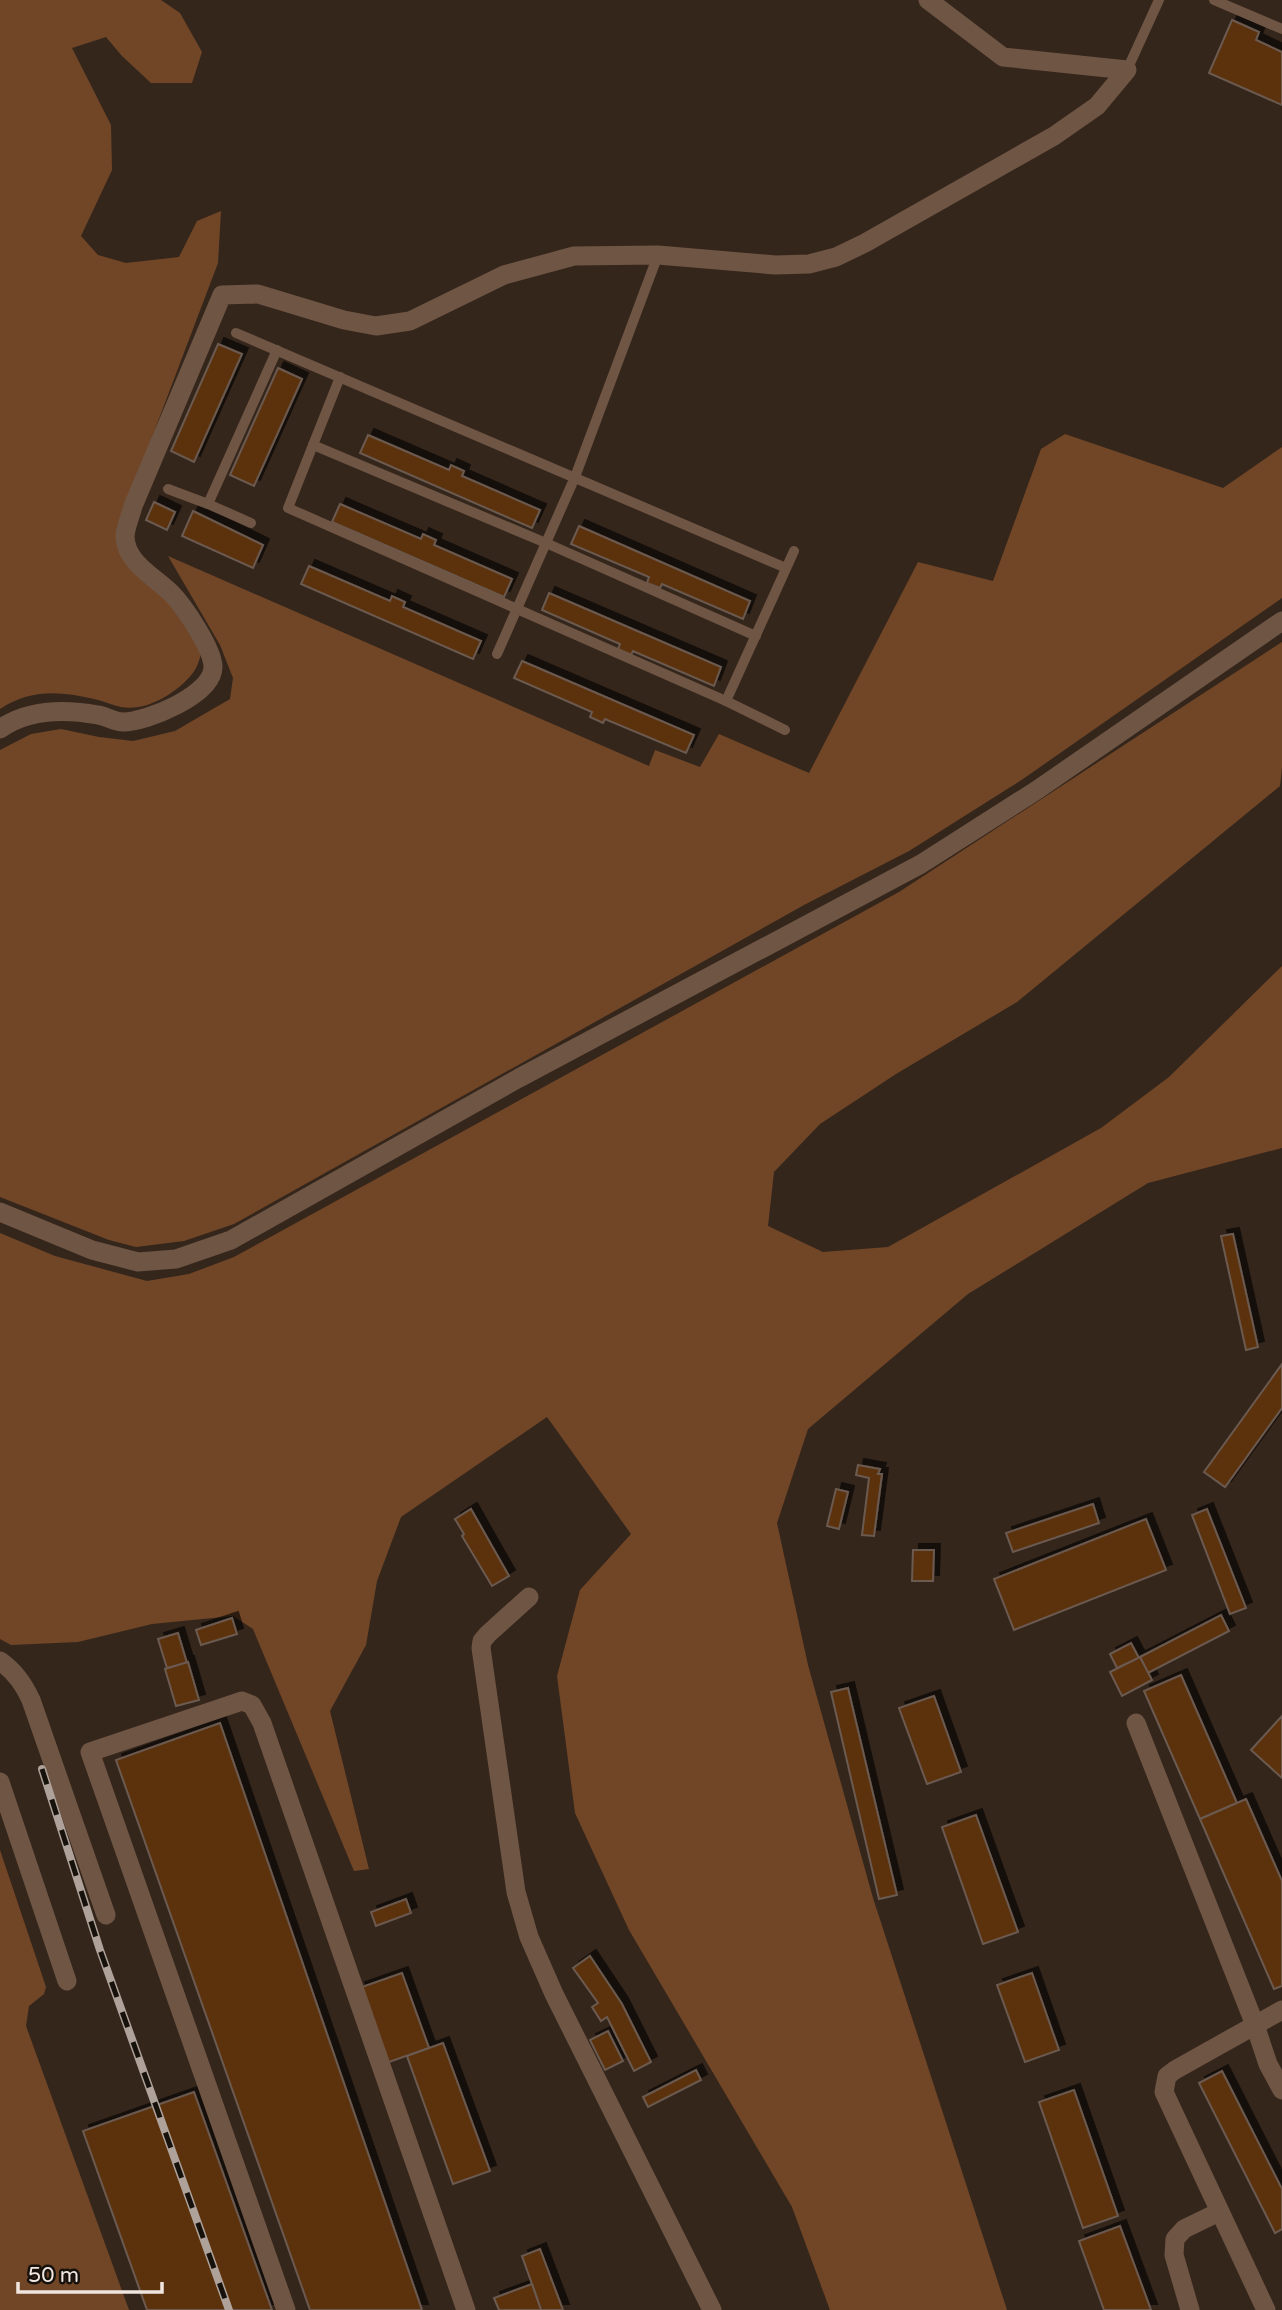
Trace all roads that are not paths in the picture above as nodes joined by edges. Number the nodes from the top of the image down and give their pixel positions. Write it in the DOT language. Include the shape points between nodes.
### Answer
graph roads {
  1 [pos="928,0"];
  2 [pos="1159,0"];
  3 [pos="1214,0"];
  4 [pos="1282,29"];
  5 [pos="1127,70"];
  6 [pos="658,256"];
  7 [pos="236,333"];
  8 [pos="277,350"];
  9 [pos="340,377"];
  10 [pos="313,445"];
  11 [pos="575,477"];
  12 [pos="168,489"];
  13 [pos="208,504"];
  14 [pos="251,523"];
  15 [pos="546,542"];
  16 [pos="794,551"];
  17 [pos="786,568"];
  18 [pos="517,609"];
  19 [pos="1282,621"];
  20 [pos="756,636"];
  21 [pos="497,654"];
  22 [pos="726,701"];
  23 [pos="0,729"];
  24 [pos="785,730"];
  25 [pos="0,1212"];
  26 [pos="529,1597"];
  27 [pos="0,1661"];
  28 [pos="1136,1723"];
  29 [pos="0,1782"];
  30 [pos="106,1915"];
  31 [pos="67,1981"];
  32 [pos="1282,2010"];
  33 [pos="1255,2025"];
  34 [pos="1282,2090"];
  35 [pos="1219,2213"];
  36 [pos="286,2310"];
  37 [pos="466,2310"];
  38 [pos="712,2310"];
  39 [pos="1190,2310"];
  40 [pos="1266,2310"];
  1 -- 5 [label="street" via="1003,57"];
  2 -- 5 [label="lane"];
  3 -- 4 [label="lane"];
  5 -- 6 [label="street" via="1097,106 1054,136 836,257 775,265"];
  6 -- 11 [label="lane"];
  6 -- 23 [label="street" via="574,256 504,275 410,321 376,326 258,294 222,295 133,506 125,537 142,569 172,594 201,634 213,667 209,680 188,698 138,720 120,722 100,715 56,711 25,716"];
  7 -- 8 [label="lane"];
  8 -- 9 [label="lane"];
  8 -- 13 [label="lane"];
  9 -- 10 [label="lane"];
  9 -- 11 [label="lane"];
  10 -- 15 [label="lane"];
  10 -- 18 [label="lane" via="288,508"];
  11 -- 15 [label="lane"];
  11 -- 17 [label="lane"];
  12 -- 13 [label="lane"];
  13 -- 14 [label="lane"];
  15 -- 18 [label="lane"];
  15 -- 20 [label="lane"];
  16 -- 17 [label="lane"];
  17 -- 20 [label="lane"];
  18 -- 21 [label="lane"];
  18 -- 22 [label="lane"];
  19 -- 25 [label="street" via="1037,790 920,864 519,1078 230,1240 177,1259 138,1262 92,1250"];
  20 -- 22 [label="lane"];
  22 -- 24 [label="lane"];
  26 -- 38 [label="street" via="488,1634 481,1648 516,1892 554,1994"];
  27 -- 30 [label="street" via="23,1682 31,1700"];
  28 -- 33 [label="street"];
  29 -- 31 [label="street"];
  32 -- 33 [label="street"];
  33 -- 34 [label="street"];
  33 -- 35 [label="street" via="1175,2070 1165,2084 1172,2113"];
  35 -- 39 [label="street" via="1184,2229 1175,2239 1174,2255"];
  35 -- 40 [label="street"];
  36 -- 37 [label="street" via="90,1752 242,1701 252,1704 262,1723"];
}
